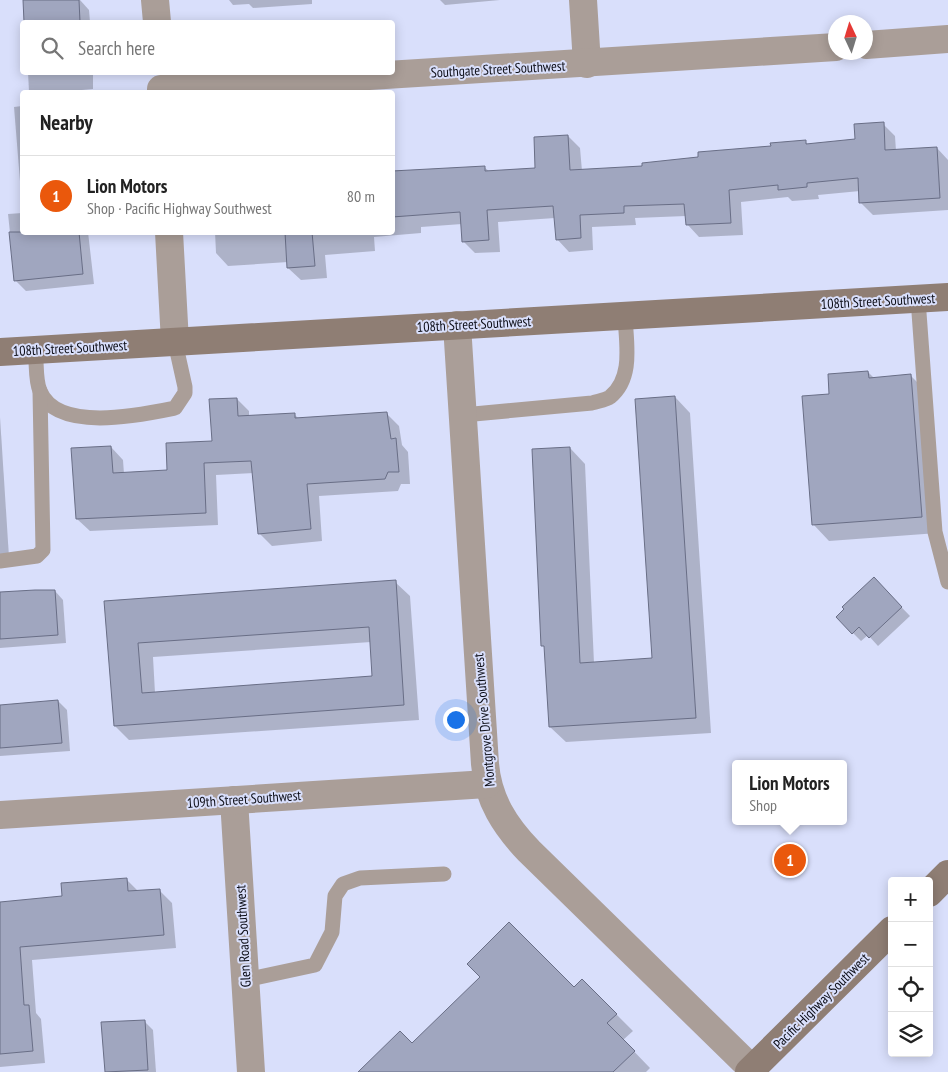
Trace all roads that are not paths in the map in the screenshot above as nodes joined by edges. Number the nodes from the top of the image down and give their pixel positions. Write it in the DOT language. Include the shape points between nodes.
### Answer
graph roads {
  1 [pos="155,0"];
  2 [pos="583,0"];
  3 [pos="157,20"];
  4 [pos="948,39"];
  5 [pos="873,44"];
  6 [pos="828,48"];
  7 [pos="587,64"];
  8 [pos="395,73"];
  9 [pos="363,75"];
  10 [pos="160,85"];
  11 [pos="169,235"];
  12 [pos="948,297"];
  13 [pos="918,298"];
  14 [pos="625,316"];
  15 [pos="458,325"];
  16 [pos="175,342"];
  17 [pos="35,350"];
  18 [pos="0,352"];
  19 [pos="40,391"];
  20 [pos="463,415"];
  21 [pos="0,561"];
  22 [pos="948,582"];
  23 [pos="487,784"];
  24 [pos="234,800"];
  25 [pos="0,815"];
  26 [pos="444,874"];
  27 [pos="948,874"];
  28 [pos="933,889"];
  29 [pos="888,934"];
  30 [pos="245,980"];
  31 [pos="752,1071"];
  32 [pos="251,1072"];
  1 -- 3 [label="street"];
  2 -- 7 [label="street"];
  4 -- 5 [label="street"];
  6 -- 7 [label="street, Southgate Street Southwest"];
  7 -- 8 [label="street, Southgate Street Southwest"];
  9 -- 10 [label="street, Southgate Street Southwest"];
  11 -- 16 [label="street"];
  12 -- 13 [label="street, 108th Street Southwest"];
  13 -- 14 [label="street, 108th Street Southwest"];
  13 -- 22 [label="lane" via="935,532"];
  14 -- 15 [label="street, 108th Street Southwest"];
  14 -- 20 [label="lane" via="626,371 620,386 609,398 592,403"];
  15 -- 16 [label="street, 108th Street Southwest"];
  15 -- 20 [label="street, Montgrove Drive Southwest"];
  16 -- 17 [label="street, 108th Street Southwest"];
  16 -- 19 [label="lane" via="185,387 183,398 175,408 151,413 74,417 52,407"];
  17 -- 18 [label="street, 108th Street Southwest"];
  17 -- 19 [label="lane"];
  19 -- 21 [label="lane" via="43,550 37,556"];
  20 -- 23 [label="street, Montgrove Drive Southwest"];
  23 -- 24 [label="street, 109th Street Southwest"];
  23 -- 31 [label="street, Montgrove Drive Southwest" via="498,810 521,842"];
  24 -- 25 [label="street, 109th Street Southwest"];
  24 -- 30 [label="street, Glen Road Southwest"];
  26 -- 30 [label="lane" via="360,878 343,884 334,896 332,932 315,965"];
  27 -- 28 [label="street"];
  29 -- 31 [label="street, Pacific Highway Southwest"];
  30 -- 32 [label="street, Glen Road Southwest"];
}
